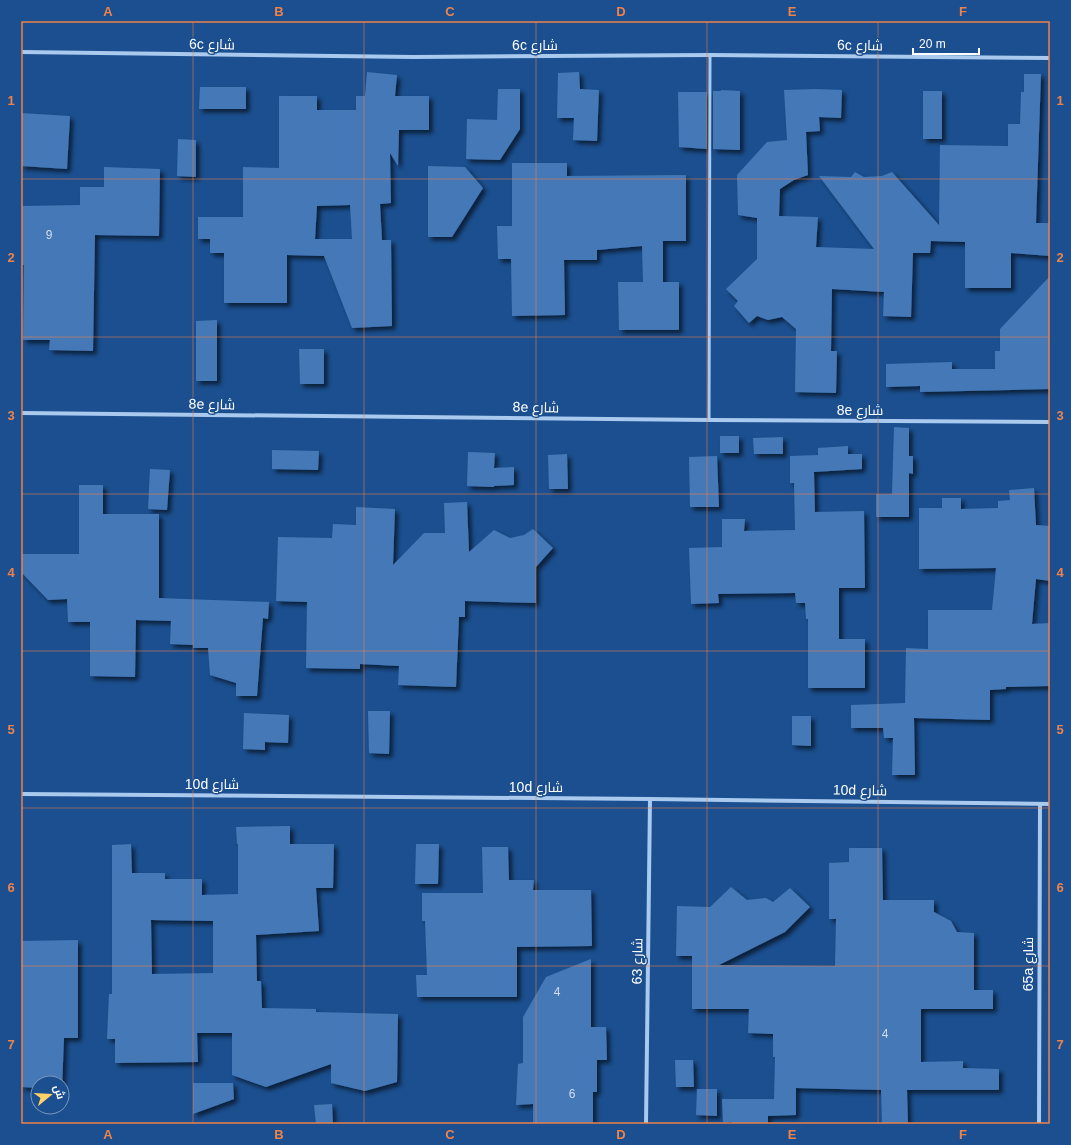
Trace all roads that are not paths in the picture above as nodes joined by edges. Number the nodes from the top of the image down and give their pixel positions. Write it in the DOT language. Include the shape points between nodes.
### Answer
graph roads {
  1 [pos="21,52"];
  2 [pos="710,55"];
  3 [pos="1050,58"];
  4 [pos="21,413"];
  5 [pos="709,420"];
  6 [pos="1050,422"];
  7 [pos="21,794"];
  8 [pos="650,798"];
  9 [pos="1040,804"];
  10 [pos="1050,804"];
  11 [pos="646,1124"];
  12 [pos="1039,1124"];
  1 -- 2 [label="street, 6c شارع" via="414,57"];
  2 -- 3 [label="street, 6c شارع"];
  2 -- 5 [label="lane"];
  4 -- 5 [label="street, 8e شارع"];
  5 -- 6 [label="street, 8e شارع"];
  7 -- 8 [label="street, 10d شارع"];
  8 -- 9 [label="street, 10d شارع"];
  8 -- 11 [label="street, شارع 63"];
  9 -- 10 [label="street, 10d شارع"];
  9 -- 12 [label="street, 65a شارع"];
}
